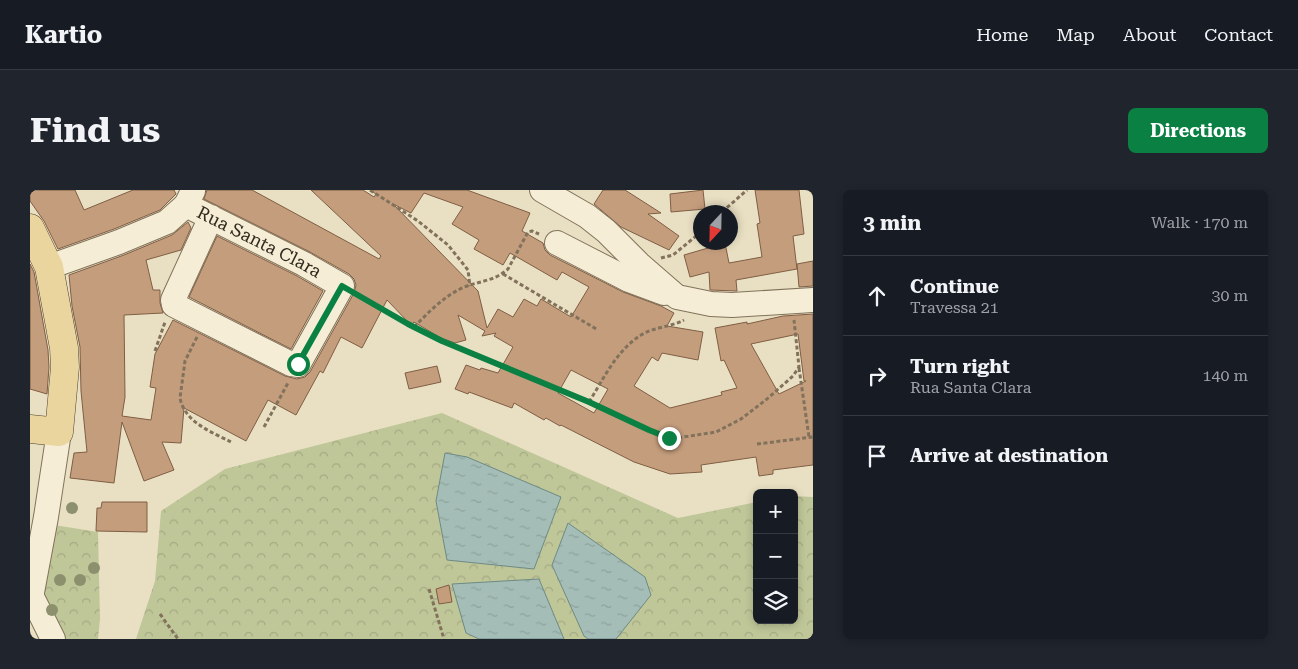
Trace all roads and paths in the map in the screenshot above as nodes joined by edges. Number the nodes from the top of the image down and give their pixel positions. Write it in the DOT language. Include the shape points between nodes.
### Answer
graph roads {
  1 [pos="370,190"];
  2 [pos="542,190"];
  3 [pos="746,190"];
  4 [pos="190,197"];
  5 [pos="730,205"];
  6 [pos="211,218"];
  7 [pos="30,228"];
  8 [pos="693,238"];
  9 [pos="557,243"];
  10 [pos="639,264"];
  11 [pos="48,267"];
  12 [pos="503,274"];
  13 [pos="342,286"];
  14 [pos="470,286"];
  15 [pos="677,297"];
  16 [pos="802,301"];
  17 [pos="175,304"];
  18 [pos="711,304"];
  19 [pos="206,321"];
  20 [pos="414,327"];
  21 [pos="598,330"];
  22 [pos="155,351"];
  23 [pos="295,364"];
  24 [pos="799,367"];
  25 [pos="589,402"];
  26 [pos="264,427"];
  27 [pos="30,429"];
  28 [pos="58,432"];
  29 [pos="811,437"];
  30 [pos="231,442"];
  31 [pos="756,444"];
  32 [pos="429,589"];
  33 [pos="31,599"];
  34 [pos="160,614"];
  35 [pos="53,639"];
  36 [pos="178,639"];
  37 [pos="444,639"];
  1 -- 14 [label="path" via="448,245 468,270"];
  2 -- 10 [label="street" via="587,216"];
  3 -- 5 [label="path"];
  4 -- 6 [label="street, Rua Santa Clara"];
  4 -- 11 [label="street" via="167,222"];
  6 -- 13 [label="street, Rua Santa Clara"];
  6 -- 17 [label="street"];
  7 -- 11 [label="main road"];
  8 -- 10 [label="path" via="673,254"];
  9 -- 12 [label="path" via="528,232"];
  9 -- 15 [label="street" via="629,280"];
  10 -- 15 [label="street"];
  11 -- 28 [label="main road" via="65,359"];
  12 -- 14 [label="path"];
  12 -- 21 [label="path"];
  13 -- 20 [label="path, Rua Santa Clara"];
  13 -- 23 [label="street"];
  14 -- 20 [label="path" via="438,303"];
  15 -- 18 [label="street"];
  16 -- 18 [label="street"];
  16 -- 24 [label="path"];
  17 -- 19 [label="street"];
  17 -- 22 [label="path"];
  18 -- 25 [label="path" via="678,324 642,334 617,355"];
  19 -- 23 [label="street"];
  19 -- 30 [label="path" via="185,361 180,402 196,424"];
  20 -- 25 [label="path, Rua Santa Clara"];
  23 -- 26 [label="path"];
  24 -- 25 [label="path, Rua Santa Clara" via="794,376 768,399 716,432 669,438"];
  24 -- 29 [label="path"];
  27 -- 28 [label="main road"];
  28 -- 33 [label="street"];
  29 -- 31 [label="path"];
  32 -- 37 [label="path"];
  33 -- 35 [label="street"];
  34 -- 36 [label="path"];
}
